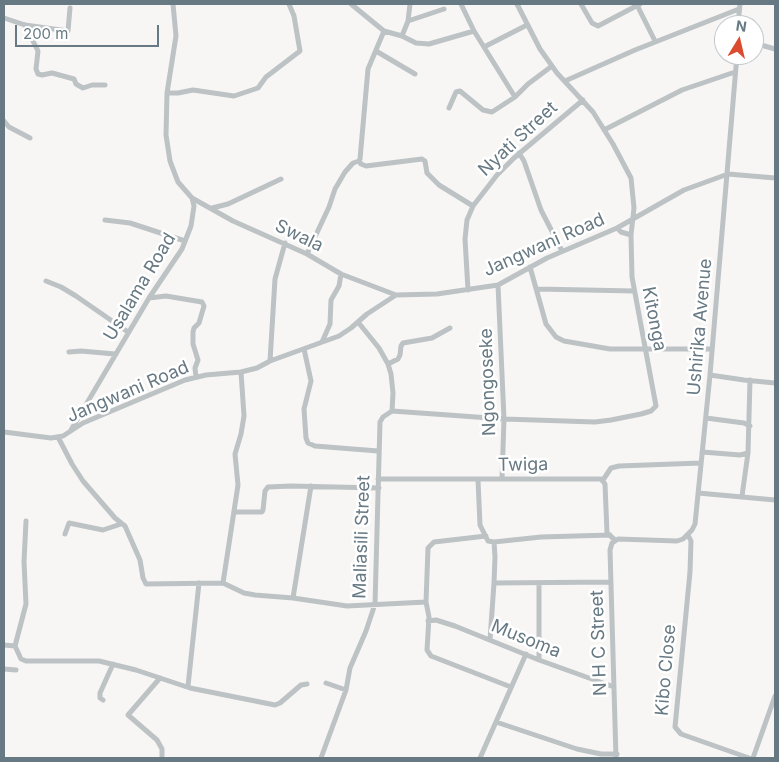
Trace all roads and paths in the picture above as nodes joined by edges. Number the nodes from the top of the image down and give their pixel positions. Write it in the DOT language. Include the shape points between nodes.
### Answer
graph roads {
  1 [pos="174,4"];
  2 [pos="289,4"];
  3 [pos="351,4"];
  4 [pos="410,4"];
  5 [pos="461,4"];
  6 [pos="517,4"];
  7 [pos="581,4"];
  8 [pos="638,5"];
  9 [pos="740,6"];
  10 [pos="70,8"];
  11 [pos="444,8"];
  12 [pos="4,18"];
  13 [pos="408,21"];
  14 [pos="25,24"];
  15 [pos="527,25"];
  16 [pos="384,31"];
  17 [pos="474,31"];
  18 [pos="402,36"];
  19 [pos="655,41"];
  20 [pos="484,47"];
  21 [pos="376,51"];
  22 [pos="736,65"];
  23 [pos="552,66"];
  24 [pos="736,72"];
  25 [pos="415,74"];
  26 [pos="565,82"];
  27 [pos="105,85"];
  28 [pos="167,93"];
  29 [pos="515,97"];
  30 [pos="583,100"];
  31 [pos="449,108"];
  32 [pos="4,121"];
  33 [pos="604,130"];
  34 [pos="30,138"];
  35 [pos="519,153"];
  36 [pos="344,161"];
  37 [pos="359,161"];
  38 [pos="353,163"];
  39 [pos="728,174"];
  40 [pos="775,178"];
  41 [pos="281,179"];
  42 [pos="192,198"];
  43 [pos="473,206"];
  44 [pos="212,208"];
  45 [pos="633,219"];
  46 [pos="105,220"];
  47 [pos="617,228"];
  48 [pos="631,235"];
  49 [pos="186,241"];
  50 [pos="285,243"];
  51 [pos="562,251"];
  52 [pos="307,254"];
  53 [pos="530,268"];
  54 [pos="341,274"];
  55 [pos="46,281"];
  56 [pos="498,285"];
  57 [pos="537,289"];
  58 [pos="468,290"];
  59 [pos="634,291"];
  60 [pos="396,295"];
  61 [pos="148,298"];
  62 [pos="358,322"];
  63 [pos="450,328"];
  64 [pos="128,332"];
  65 [pos="322,342"];
  66 [pos="304,349"];
  67 [pos="711,349"];
  68 [pos="646,350"];
  69 [pos="70,352"];
  70 [pos="115,354"];
  71 [pos="270,361"];
  72 [pos="388,364"];
  73 [pos="241,372"];
  74 [pos="710,375"];
  75 [pos="196,377"];
  76 [pos="750,380"];
  77 [pos="775,383"];
  78 [pos="392,411"];
  79 [pos="706,418"];
  80 [pos="504,419"];
  81 [pos="750,426"];
  82 [pos="4,432"];
  83 [pos="70,432"];
  84 [pos="58,437"];
  85 [pos="378,451"];
  86 [pos="702,452"];
  87 [pos="748,453"];
  88 [pos="701,463"];
  89 [pos="378,479"];
  90 [pos="502,479"];
  91 [pos="478,480"];
  92 [pos="603,480"];
  93 [pos="311,486"];
  94 [pos="378,488"];
  95 [pos="698,493"];
  96 [pos="742,496"];
  97 [pos="775,500"];
  98 [pos="234,512"];
  99 [pos="26,521"];
  100 [pos="121,524"];
  101 [pos="65,534"];
  102 [pos="610,535"];
  103 [pos="688,535"];
  104 [pos="486,536"];
  105 [pos="615,540"];
  106 [pos="494,542"];
  107 [pos="494,582"];
  108 [pos="611,582"];
  109 [pos="199,583"];
  110 [pos="224,583"];
  111 [pos="539,583"];
  112 [pos="293,598"];
  113 [pos="426,602"];
  114 [pos="375,604"];
  115 [pos="428,622"];
  116 [pos="490,640"];
  117 [pos="4,645"];
  118 [pos="15,646"];
  119 [pos="526,654"];
  120 [pos="538,660"];
  121 [pos="113,664"];
  122 [pos="4,669"];
  123 [pos="16,670"];
  124 [pos="160,678"];
  125 [pos="326,683"];
  126 [pos="307,684"];
  127 [pos="188,686"];
  128 [pos="511,687"];
  129 [pos="614,687"];
  130 [pos="346,690"];
  131 [pos="775,696"];
  132 [pos="103,700"];
  133 [pos="496,722"];
  134 [pos="617,756"];
  135 [pos="162,758"];
  136 [pos="321,758"];
  137 [pos="480,758"];
  138 [pos="751,758"];
  1 -- 28 [label="street" via="176,36"];
  2 -- 28 [label="street" via="300,51 266,77 258,88 234,96 193,90"];
  3 -- 16 [label="street"];
  4 -- 13 [label="street"];
  5 -- 17 [label="street"];
  6 -- 15 [label="street, Kitonga"];
  7 -- 8 [label="street" via="592,23 598,26"];
  8 -- 19 [label="street"];
  9 -- 19 [label="street"];
  10 -- 14 [label="street" via="68,31"];
  11 -- 13 [label="street"];
  12 -- 14 [label="street"];
  13 -- 18 [label="street"];
  14 -- 27 [label="street" via="38,51 38,74 52,73 74,79 81,87"];
  15 -- 20 [label="street"];
  15 -- 23 [label="street, Kitonga"];
  16 -- 18 [label="street"];
  16 -- 21 [label="street"];
  17 -- 18 [label="street" via="429,44 416,43"];
  17 -- 20 [label="street"];
  19 -- 26 [label="street"];
  20 -- 29 [label="street"];
  21 -- 25 [label="street"];
  21 -- 37 [label="street" via="368,69"];
  22 -- 24 [label="street, Ushirika Avenue"];
  23 -- 26 [label="street, Kitonga"];
  23 -- 29 [label="street"];
  24 -- 33 [label="street" via="682,90"];
  24 -- 39 [label="street, Ushirika Avenue"];
  26 -- 30 [label="street, Kitonga"];
  28 -- 42 [label="street" via="166,135 170,161 178,182"];
  29 -- 31 [label="street" via="488,112 460,91 456,92"];
  30 -- 33 [label="street, Kitonga"];
  30 -- 35 [label="street, Nyati Street"];
  32 -- 34 [label="street" via="13,130"];
  33 -- 45 [label="street, Kitonga" via="631,178"];
  35 -- 43 [label="street, Nyati Street"];
  35 -- 51 [label="street" via="541,210"];
  36 -- 38 [label="street"];
  37 -- 38 [label="street"];
  37 -- 43 [label="street" via="366,166 422,159 427,174"];
  38 -- 52 [label="street" via="335,189 330,207"];
  39 -- 40 [label="street"];
  39 -- 45 [label="street, Jangwani Road" via="684,190"];
  39 -- 67 [label="street, Ushirika Avenue"];
  41 -- 44 [label="street" via="228,204"];
  42 -- 44 [label="street, Swala"];
  42 -- 49 [label="street, Usalama Road" via="193,216"];
  43 -- 58 [label="street, Nyati Street" via="464,239"];
  44 -- 50 [label="street, Swala" via="233,221"];
  45 -- 47 [label="street, Jangwani Road"];
  45 -- 48 [label="street, Kitonga"];
  46 -- 49 [label="street"];
  47 -- 48 [label="street"];
  47 -- 51 [label="street, Jangwani Road"];
  48 -- 59 [label="street, Kitonga"];
  49 -- 61 [label="street, Usalama Road"];
  50 -- 52 [label="street, Swala"];
  50 -- 71 [label="street" via="275,279"];
  51 -- 53 [label="street, Jangwani Road"];
  52 -- 54 [label="street, Swala"];
  53 -- 56 [label="street, Jangwani Road"];
  53 -- 57 [label="street"];
  54 -- 60 [label="street, Swala"];
  54 -- 65 [label="street" via="331,300 330,324"];
  55 -- 64 [label="street" via="76,296"];
  56 -- 58 [label="street, Jangwani Road"];
  56 -- 80 [label="street, Ngongoseke"];
  57 -- 59 [label="street"];
  57 -- 68 [label="street" via="546,324 556,337 572,344"];
  58 -- 60 [label="street, Jangwani Road"];
  59 -- 68 [label="street, Kitonga"];
  60 -- 62 [label="street, Jangwani Road"];
  61 -- 64 [label="street, Usalama Road"];
  61 -- 75 [label="street" via="166,296 202,302 200,324 193,332 198,360"];
  62 -- 65 [label="street, Jangwani Road" via="339,336"];
  62 -- 72 [label="street"];
  63 -- 72 [label="street" via="432,338 403,343 398,358"];
  64 -- 70 [label="street, Usalama Road"];
  65 -- 66 [label="street, Jangwani Road"];
  66 -- 71 [label="street, Jangwani Road"];
  66 -- 85 [label="street" via="311,381 304,410 308,443"];
  67 -- 68 [label="street"];
  67 -- 74 [label="street, Ushirika Avenue"];
  68 -- 80 [label="street, Kitonga" via="656,406 651,411 595,422"];
  69 -- 70 [label="street"];
  70 -- 83 [label="street, Usalama Road"];
  71 -- 73 [label="street, Jangwani Road"];
  72 -- 78 [label="street" via="393,393"];
  73 -- 75 [label="street, Jangwani Road"];
  73 -- 98 [label="street" via="244,416 235,454 238,485"];
  74 -- 76 [label="street"];
  74 -- 79 [label="street, Ushirika Avenue"];
  75 -- 83 [label="street, Jangwani Road" via="92,419"];
  76 -- 77 [label="street"];
  76 -- 81 [label="street"];
  78 -- 80 [label="street, Kitonga"];
  78 -- 85 [label="street, Maliasili Street" via="380,422"];
  79 -- 81 [label="street"];
  79 -- 86 [label="street, Ushirika Avenue"];
  80 -- 90 [label="street, Ngongoseke"];
  81 -- 87 [label="street"];
  82 -- 84 [label="street, Jangwani Road"];
  83 -- 84 [label="street, Jangwani Road"];
  84 -- 100 [label="street" via="83,481"];
  85 -- 89 [label="street, Maliasili Street"];
  86 -- 87 [label="street"];
  86 -- 88 [label="street, Ushirika Avenue"];
  87 -- 96 [label="street"];
  88 -- 92 [label="street" via="619,466 611,468"];
  88 -- 95 [label="street, Ushirika Avenue"];
  89 -- 91 [label="street, Twiga"];
  89 -- 94 [label="street, Maliasili Street"];
  90 -- 91 [label="street, Twiga"];
  90 -- 92 [label="street, Twiga"];
  91 -- 104 [label="street" via="480,524"];
  92 -- 102 [label="street" via="606,527"];
  93 -- 94 [label="street"];
  93 -- 98 [label="street" via="268,487 262,512"];
  93 -- 112 [label="street"];
  94 -- 114 [label="street, Maliasili Street"];
  95 -- 96 [label="street"];
  95 -- 103 [label="street, Ushirika Avenue" via="695,524"];
  96 -- 97 [label="street"];
  98 -- 110 [label="street"];
  99 -- 118 [label="street" via="26,604"];
  100 -- 101 [label="street" via="103,530 68,523"];
  100 -- 109 [label="street" via="125,526 140,560 146,584"];
  102 -- 105 [label="street"];
  102 -- 106 [label="street"];
  103 -- 105 [label="street" via="677,541"];
  103 -- 138 [label="street, Kibo Close" via="691,541 690,572 675,727 681,734"];
  104 -- 106 [label="street" via="488,541"];
  104 -- 113 [label="street" via="429,545"];
  105 -- 108 [label="street, N H C Street" via="610,550"];
  106 -- 107 [label="street"];
  107 -- 111 [label="street"];
  107 -- 116 [label="street"];
  108 -- 111 [label="street"];
  108 -- 129 [label="street, N H C Street"];
  109 -- 110 [label="street"];
  109 -- 127 [label="street"];
  110 -- 112 [label="street" via="244,593"];
  111 -- 120 [label="street"];
  112 -- 114 [label="street" via="347,606"];
  113 -- 114 [label="street"];
  113 -- 115 [label="street"];
  114 -- 130 [label="street, Maliasili Street" via="350,668"];
  115 -- 116 [label="street, Musoma" via="436,620"];
  115 -- 128 [label="street" via="429,655"];
  116 -- 119 [label="street, Musoma"];
  117 -- 118 [label="street"];
  118 -- 121 [label="street" via="21,659 26,661 99,660"];
  119 -- 120 [label="street, Musoma"];
  119 -- 128 [label="street"];
  120 -- 129 [label="street, Musoma"];
  121 -- 124 [label="street"];
  121 -- 132 [label="street" via="100,693"];
  122 -- 123 [label="street"];
  124 -- 127 [label="street"];
  124 -- 135 [label="street" via="128,714 156,740 162,749"];
  125 -- 130 [label="street"];
  126 -- 127 [label="street" via="301,685 276,705"];
  128 -- 133 [label="street"];
  129 -- 134 [label="street, N H C Street"];
  130 -- 136 [label="street, Maliasili Street"];
  131 -- 138 [label="street"];
  133 -- 134 [label="street" via="578,749"];
  133 -- 137 [label="street"];
}
